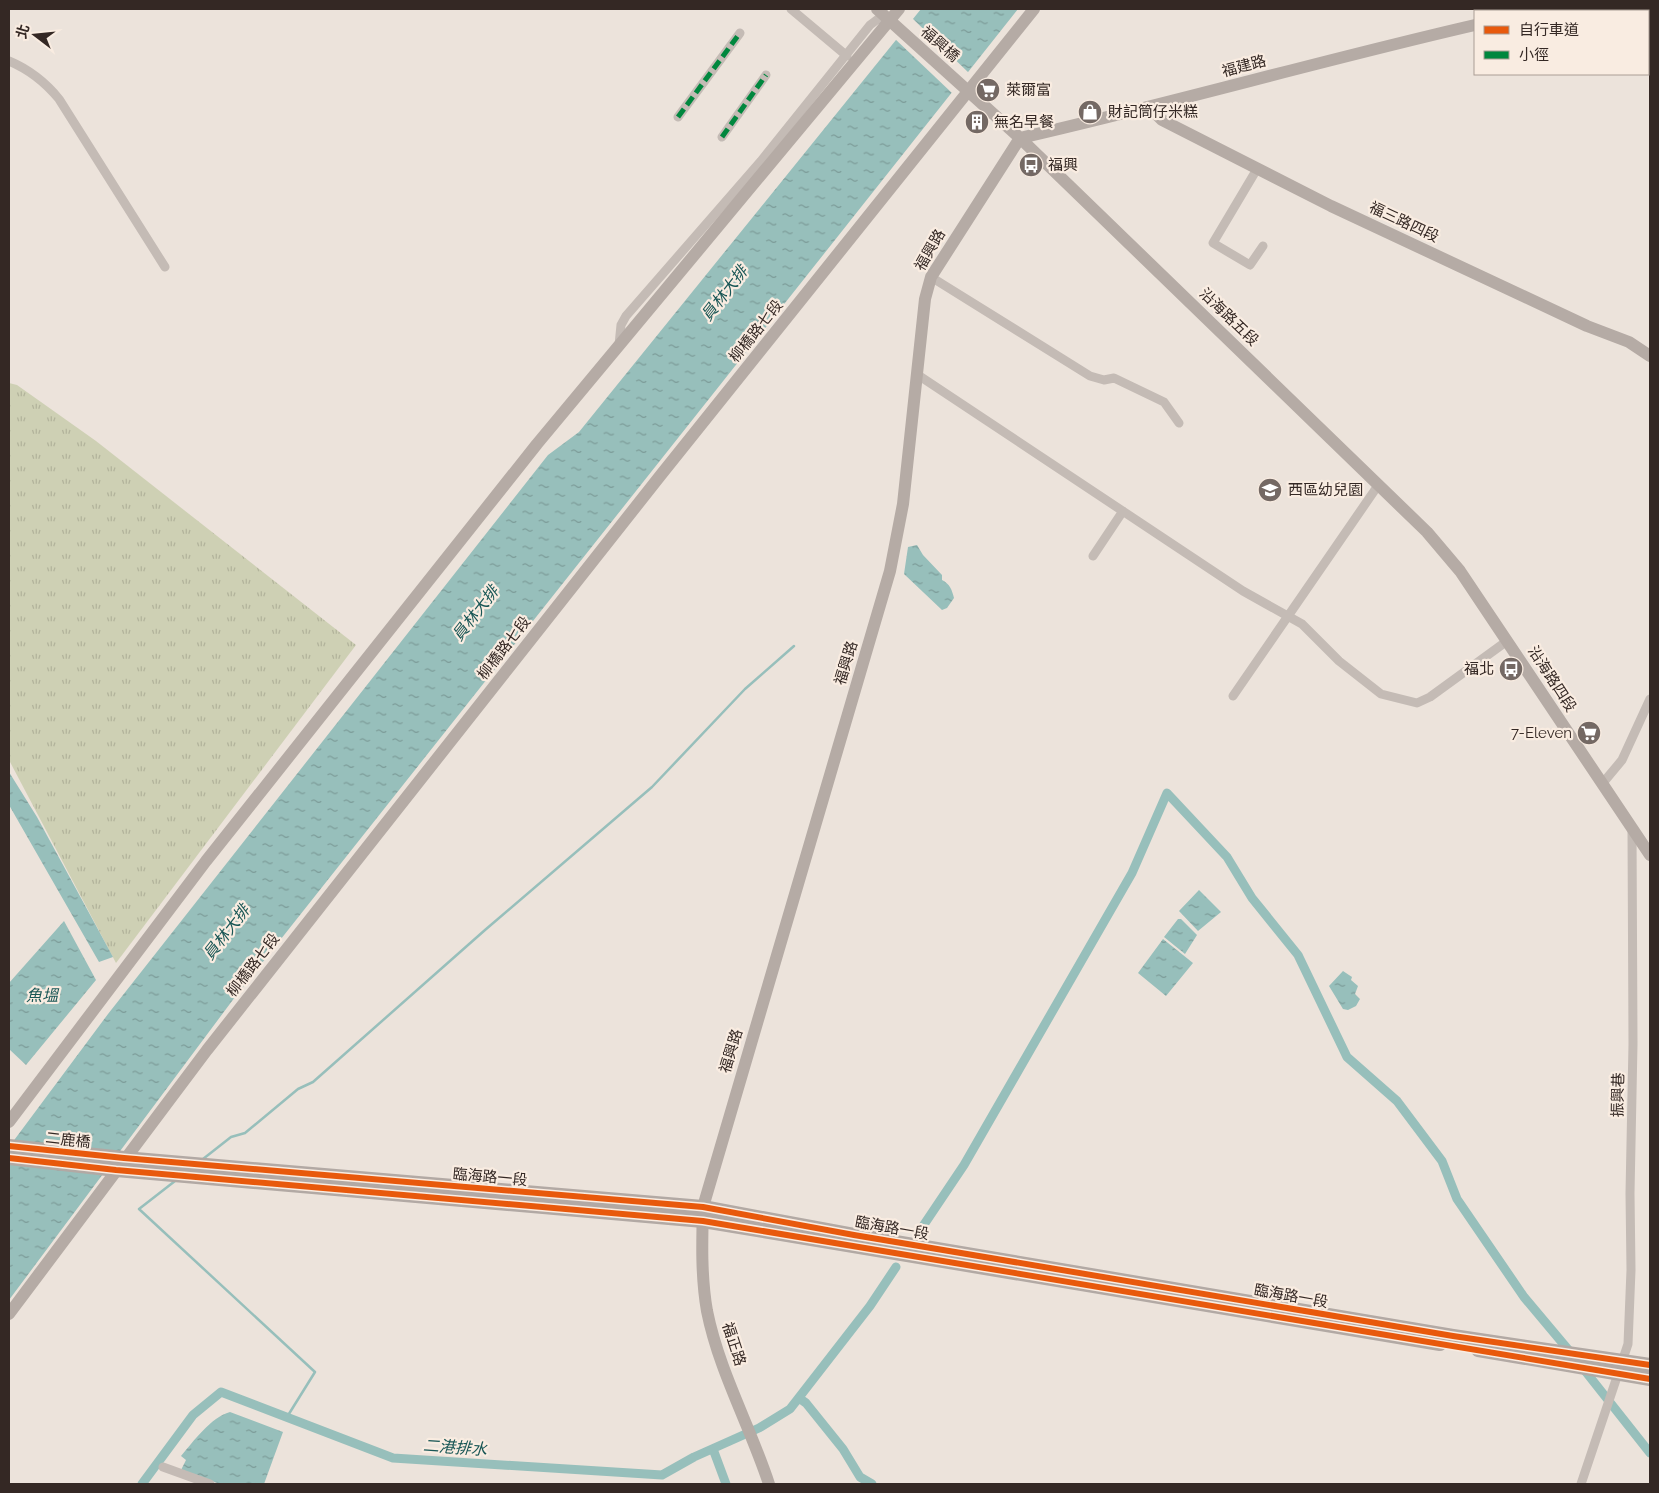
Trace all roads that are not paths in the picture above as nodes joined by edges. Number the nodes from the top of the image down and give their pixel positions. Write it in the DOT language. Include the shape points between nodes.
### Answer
graph roads {
  1 [pos="791,9"];
  2 [pos="877,9"];
  3 [pos="899,9"];
  4 [pos="1034,9"];
  5 [pos="889,21"];
  6 [pos="1474,25"];
  7 [pos="740,33"];
  8 [pos="847,56"];
  9 [pos="9,61"];
  10 [pos="766,74"];
  11 [pos="965,87"];
  12 [pos="1150,108"];
  13 [pos="678,117"];
  14 [pos="722,137"];
  15 [pos="1020,138"];
  16 [pos="1257,170"];
  17 [pos="1263,246"];
  18 [pos="165,267"];
  19 [pos="930,277"];
  20 [pos="619,345"];
  21 [pos="1650,356"];
  22 [pos="918,375"];
  23 [pos="1179,423"];
  24 [pos="1379,484"];
  25 [pos="1122,511"];
  26 [pos="1092,556"];
  27 [pos="1460,572"];
  28 [pos="1289,616"];
  29 [pos="1507,641"];
  30 [pos="1233,696"];
  31 [pos="1650,699"];
  32 [pos="1602,784"];
  33 [pos="1632,828"];
  34 [pos="1650,855"];
  35 [pos="9,1122"];
  36 [pos="9,1146"];
  37 [pos="9,1158"];
  38 [pos="116,1164"];
  39 [pos="703,1214"];
  40 [pos="9,1314"];
  41 [pos="1650,1366"];
  42 [pos="1621,1367"];
  43 [pos="1650,1379"];
  44 [pos="164,1467"];
  45 [pos="210,1484"];
  46 [pos="769,1484"];
  47 [pos="1581,1484"];
  1 -- 8 [label="street"];
  2 -- 5 [label="street"];
  3 -- 5 [label="street"];
  4 -- 11 [label="street, 柳橋路七段"];
  5 -- 8 [label="street" via="878,19 870,25"];
  5 -- 11 [label="street, 福興橋"];
  5 -- 20 [label="street"];
  6 -- 12 [label="street, 福建路" via="1354,52"];
  7 -- 13 [label="street"];
  8 -- 20 [label="street" via="626,316 621,325"];
  9 -- 18 [label="street" via="51,89 59,99"];
  10 -- 14 [label="street"];
  11 -- 15 [label="street, 沿海路五段"];
  11 -- 38 [label="street, 柳橋路七段"];
  12 -- 15 [label="street, 福建路"];
  12 -- 16 [label="street, 福三路四段" via="1162,120"];
  15 -- 19 [label="street, 福興路"];
  15 -- 24 [label="street, 沿海路五段"];
  16 -- 17 [label="street" via="1213,243 1250,266"];
  16 -- 21 [label="street, 福三路四段" via="1587,326 1629,342"];
  19 -- 22 [label="street, 福興路"];
  19 -- 23 [label="street" via="1090,376 1104,380 1114,378 1164,402"];
  20 -- 35 [label="street" via="206,861"];
  22 -- 25 [label="street"];
  22 -- 39 [label="street, 福興路" via="903,504 890,571"];
  24 -- 27 [label="street, 沿海路五段" via="1427,532"];
  24 -- 28 [label="street"];
  25 -- 26 [label="street"];
  25 -- 28 [label="street" via="1244,591"];
  27 -- 29 [label="street, 沿海路四段"];
  28 -- 29 [label="street" via="1380,694 1417,703"];
  28 -- 30 [label="street"];
  29 -- 32 [label="street, 沿海路四段"];
  31 -- 32 [label="street" via="1622,760"];
  32 -- 33 [label="street, 沿海路四段"];
  33 -- 34 [label="street, 沿海路四段"];
  33 -- 42 [label="street, 振興巷" via="1632,1270 1628,1344"];
  36 -- 38 [label="main road, 二鹿橋"];
  37 -- 38 [label="main road, 二鹿橋"];
  38 -- 39 [label="main road, 臨海路一段"];
  38 -- 40 [label="street, 柳橋路七段"];
  39 -- 42 [label="main road, 臨海路一段"];
  39 -- 46 [label="street, 福正路" via="703,1278 707,1310 715,1341"];
  41 -- 42 [label="main road, 臨海路一段"];
  42 -- 43 [label="main road, 臨海路一段"];
  42 -- 47 [label="street, 振興巷"];
  44 -- 45 [label="street"];
}
